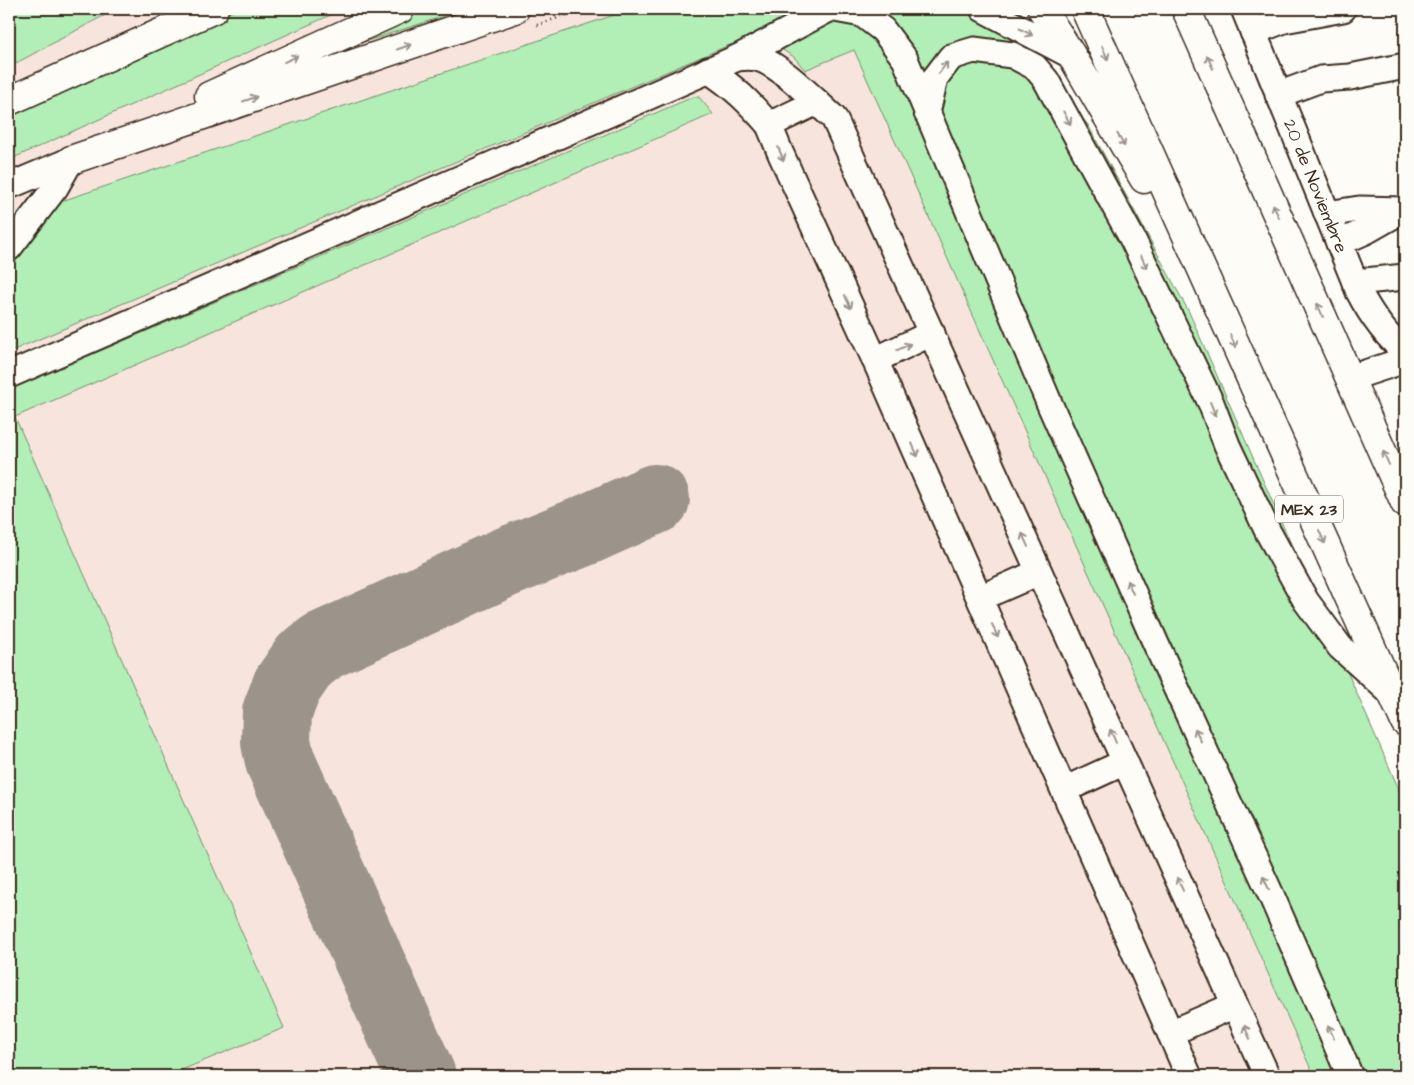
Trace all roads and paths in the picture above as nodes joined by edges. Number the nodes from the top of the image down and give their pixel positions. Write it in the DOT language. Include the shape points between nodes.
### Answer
graph roads {
  1 [pos="172,9"];
  2 [pos="214,9"];
  3 [pos="400,9"];
  4 [pos="516,9"];
  5 [pos="829,9"];
  6 [pos="836,9"];
  7 [pos="983,9"];
  8 [pos="1042,9"];
  9 [pos="1085,9"];
  10 [pos="1186,9"];
  11 [pos="1244,9"];
  12 [pos="1343,9"];
  13 [pos="1253,32"];
  14 [pos="1072,56"];
  15 [pos="737,58"];
  16 [pos="1405,66"];
  17 [pos="708,70"];
  18 [pos="9,97"];
  19 [pos="9,102"];
  20 [pos="817,102"];
  21 [pos="1281,102"];
  22 [pos="927,113"];
  23 [pos="769,125"];
  24 [pos="71,160"];
  25 [pos="9,186"];
  26 [pos="1404,210"];
  27 [pos="1327,214"];
  28 [pos="1339,243"];
  29 [pos="9,248"];
  30 [pos="1405,277"];
  31 [pos="1355,282"];
  32 [pos="1213,297"];
  33 [pos="932,334"];
  34 [pos="1405,352"];
  35 [pos="875,360"];
  36 [pos="1405,360"];
  37 [pos="9,375"];
  38 [pos="1350,378"];
  39 [pos="1405,503"];
  40 [pos="1039,572"];
  41 [pos="980,598"];
  42 [pos="1393,694"];
  43 [pos="1405,722"];
  44 [pos="1125,762"];
  45 [pos="1064,790"];
  46 [pos="1235,1005"];
  47 [pos="1170,1033"];
  48 [pos="1189,1076"];
  49 [pos="1267,1076"];
  50 [pos="1350,1076"];
  1 -- 18 [label="highway"];
  2 -- 19 [label="highway"];
  24 -- 3 [label="highway, one-way"];
  24 -- 4 [label="highway, one-way"];
  5 -- 15 [label="street"];
  6 -- 22 [label="street" via="862,14 883,30 905,60"];
  7 -- 14 [label="street, one-way"];
  8 -- 14 [label="highway"];
  9 -- 32 [label="highway, MEX 23, one-way"];
  38 -- 10 [label="highway, one-way"];
  11 -- 13 [label="street, 20 de Noviembre"];
  12 -- 13 [label="street" via="1284,20"];
  13 -- 21 [label="street, 20 de Noviembre"];
  14 -- 32 [label="highway, one-way"];
  15 -- 17 [label="street"];
  15 -- 20 [label="street" via="750,56 774,66"];
  16 -- 21 [label="street" via="1350,77 1326,92"];
  17 -- 23 [label="street" via="743,96"];
  17 -- 37 [label="street"];
  20 -- 23 [label="street"];
  20 -- 33 [label="street" via="834,118 839,128"];
  21 -- 27 [label="street, 20 de Noviembre"];
  22 -- 42 [label="street, one-way" via="935,78 951,57 966,52 974,50 1012,55 1035,67 1046,80 1133,240 1264,523 1306,601 1340,647"];
  50 -- 22 [label="street, one-way" via="1050,406"];
  23 -- 35 [label="street, one-way"];
  24 -- 25 [label="street"];
  24 -- 29 [label="street" via="55,188"];
  26 -- 27 [label="street"];
  26 -- 28 [label="street"];
  27 -- 28 [label="street, 20 de Noviembre"];
  28 -- 31 [label="street, 20 de Noviembre"];
  30 -- 31 [label="street"];
  31 -- 34 [label="street, 20 de Noviembre" via="1381,328"];
  32 -- 42 [label="highway, MEX 23, one-way"];
  35 -- 33 [label="street, one-way"];
  40 -- 33 [label="street, one-way"];
  35 -- 41 [label="street, one-way"];
  36 -- 38 [label="street"];
  39 -- 38 [label="highway, one-way"];
  40 -- 41 [label="street"];
  44 -- 40 [label="street, one-way"];
  41 -- 45 [label="street, one-way"];
  42 -- 43 [label="highway, MEX 23"];
  44 -- 45 [label="street"];
  46 -- 44 [label="street, one-way"];
  45 -- 47 [label="street"];
  46 -- 47 [label="street"];
  49 -- 46 [label="street, one-way"];
  47 -- 48 [label="street"];
}
